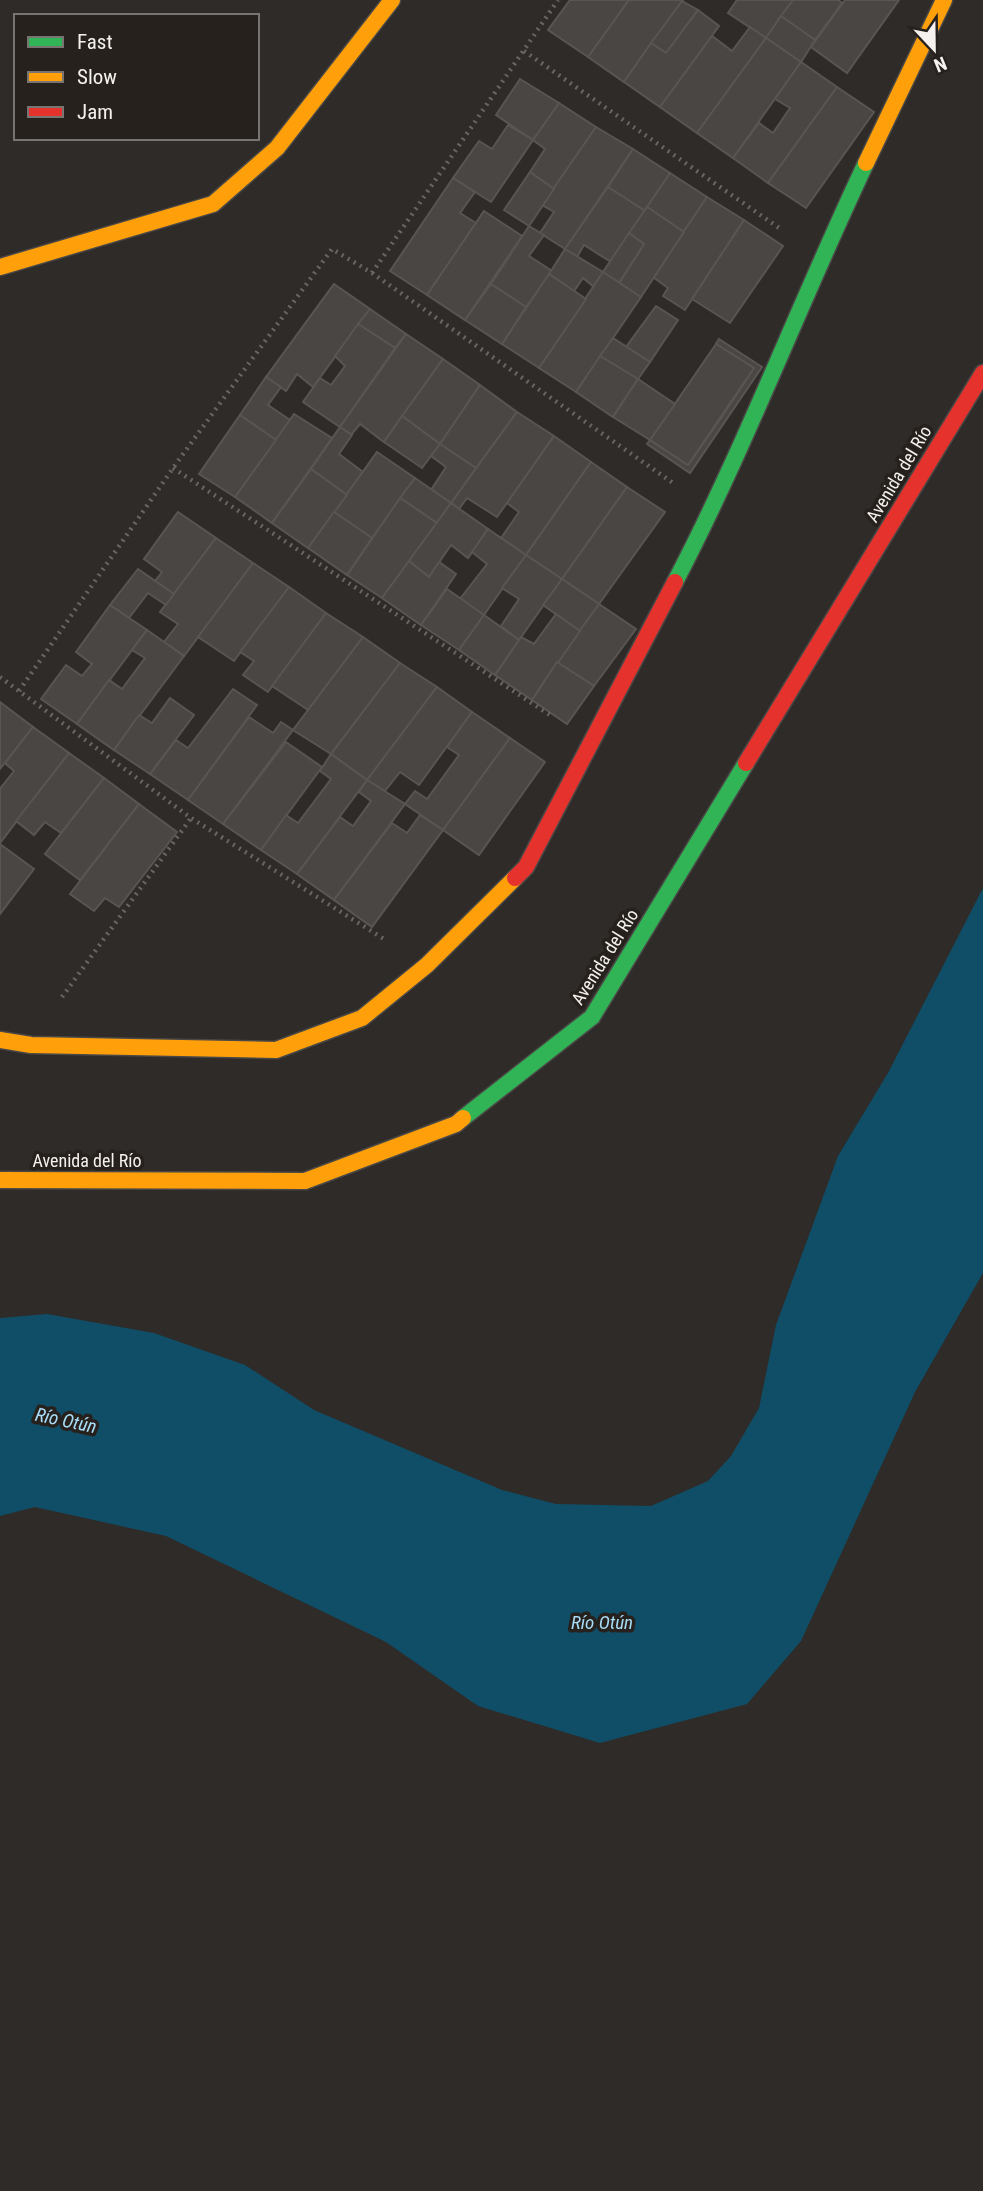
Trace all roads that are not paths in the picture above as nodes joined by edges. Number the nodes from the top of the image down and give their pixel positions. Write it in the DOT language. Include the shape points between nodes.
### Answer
graph roads {
  1 [pos="392,0"];
  2 [pos="944,0"];
  3 [pos="0,267"];
  4 [pos="983,373"];
  5 [pos="0,1040"];
  6 [pos="0,1180"];
  1 -- 3 [label="street" via="277,148 213,204"];
  2 -- 5 [label="street" via="821,257 713,510 526,867 427,965 362,1018 276,1050 31,1045"];
  4 -- 6 [label="street, Avenida del Río" via="592,1017 456,1124 305,1181"];
}
